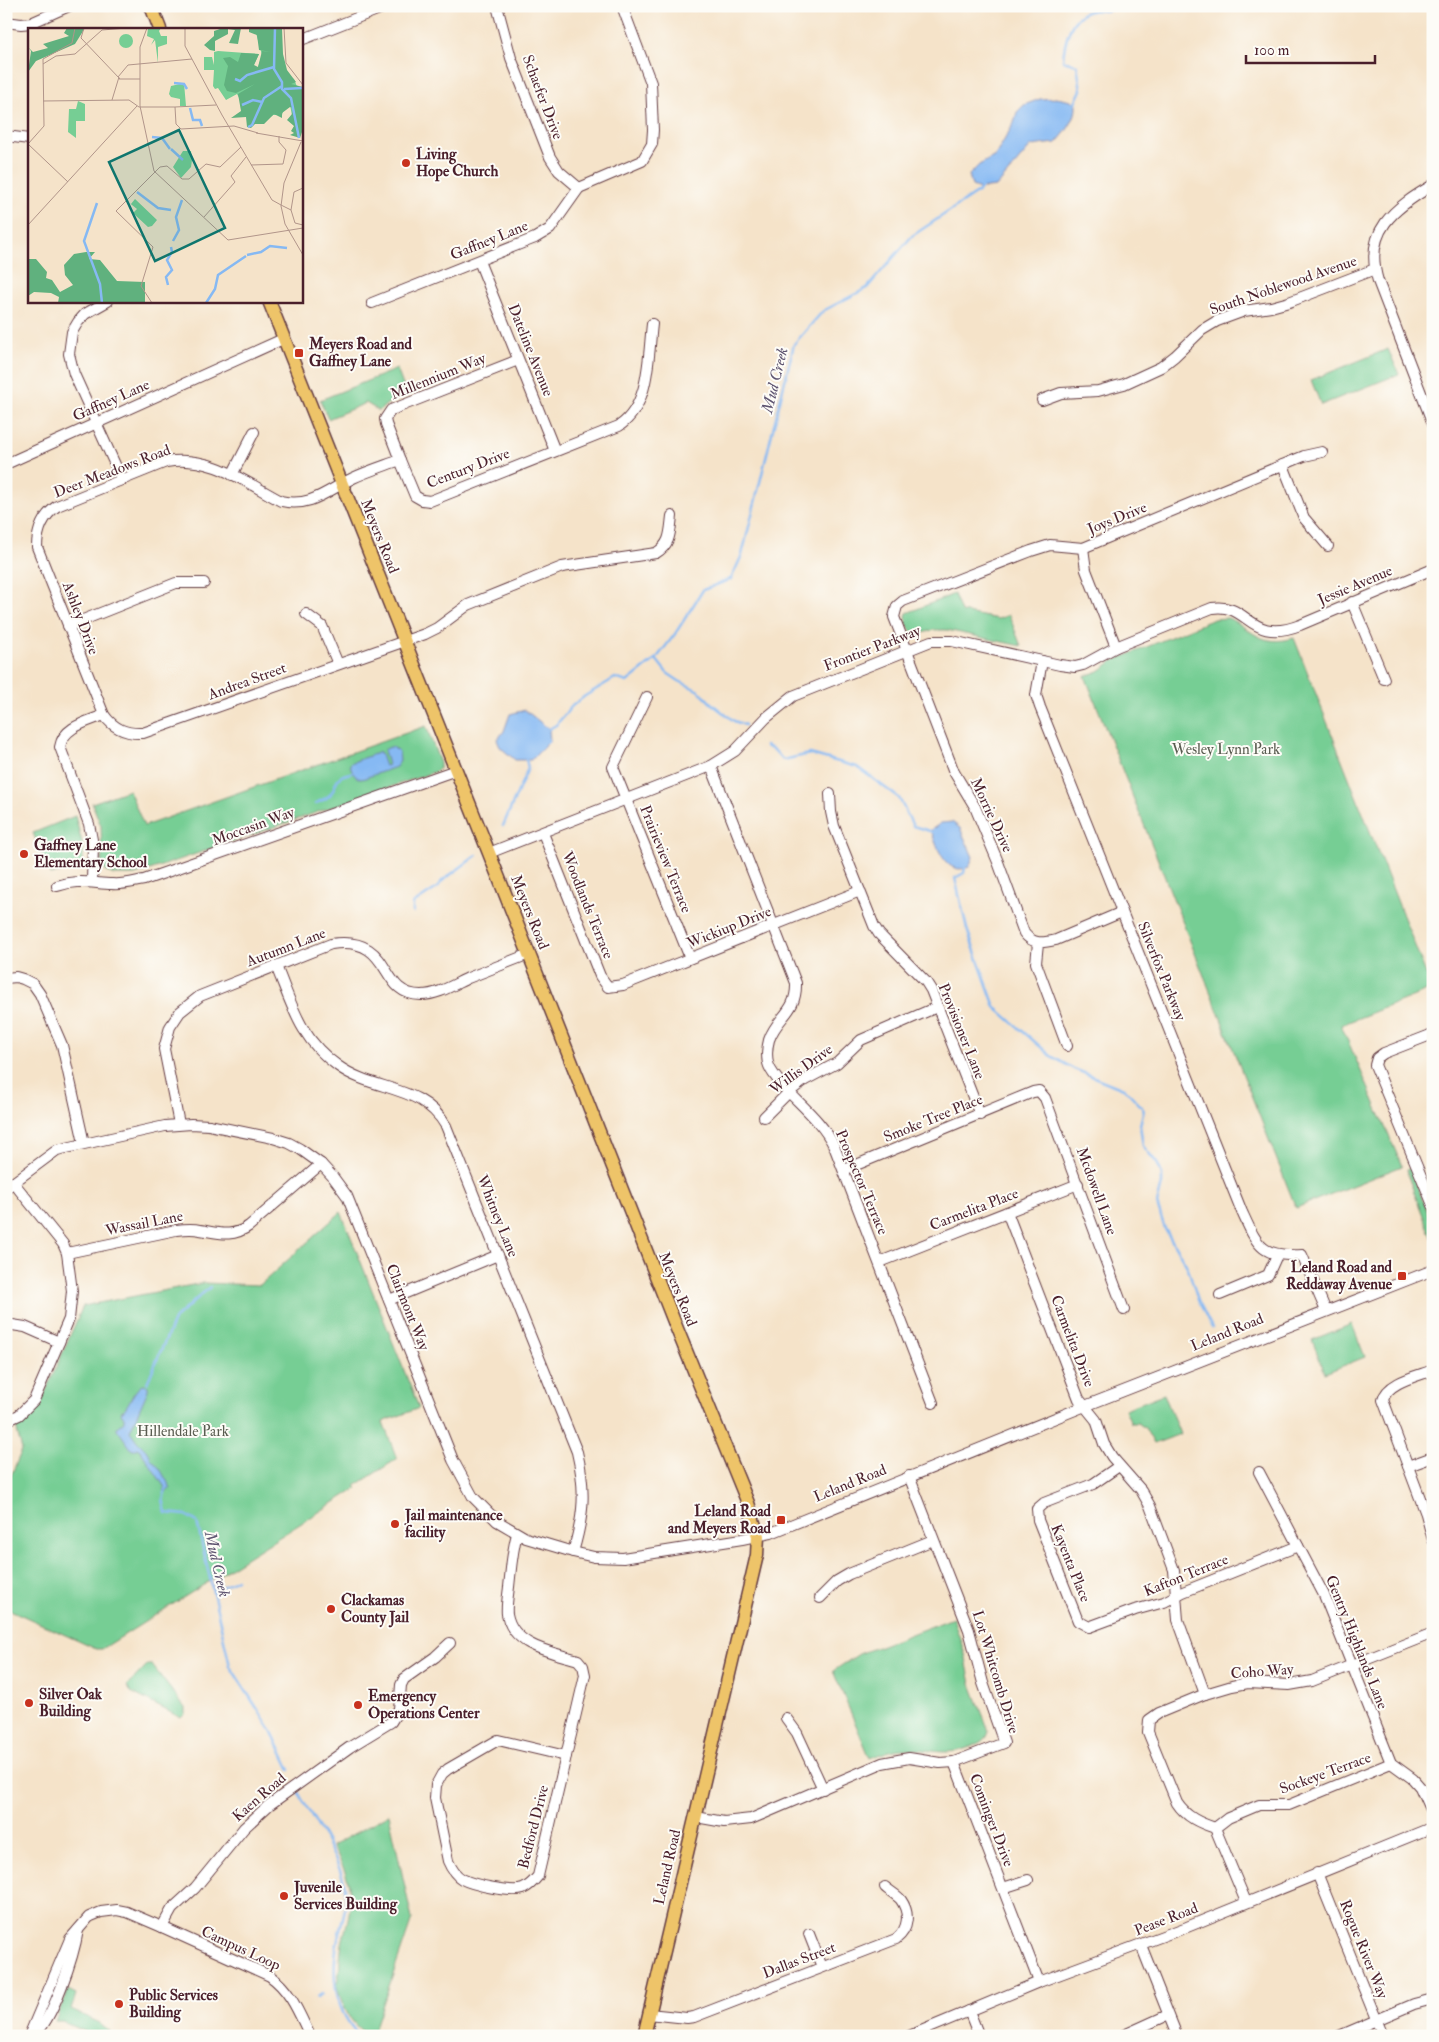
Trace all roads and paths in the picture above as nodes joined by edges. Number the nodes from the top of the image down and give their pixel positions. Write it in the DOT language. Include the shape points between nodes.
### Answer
graph roads {
  1 [pos="69,6"];
  2 [pos="151,6"];
  3 [pos="387,6"];
  4 [pos="497,6"];
  5 [pos="622,6"];
  6 [pos="6,22"];
  7 [pos="160,28"];
  8 [pos="302,40"];
  9 [pos="6,136"];
  10 [pos="28,139"];
  11 [pos="1433,185"];
  12 [pos="579,188"];
  13 [pos="479,261"];
  14 [pos="1375,269"];
  15 [pos="269,302"];
  16 [pos="372,303"];
  17 [pos="97,304"];
  18 [pos="652,324"];
  19 [pos="283,339"];
  20 [pos="518,360"];
  21 [pos="1042,400"];
  22 [pos="96,423"];
  23 [pos="1433,424"];
  24 [pos="254,432"];
  25 [pos="555,451"];
  26 [pos="1322,452"];
  27 [pos="400,460"];
  28 [pos="6,464"];
  29 [pos="1283,465"];
  30 [pos="232,474"];
  31 [pos="122,480"];
  32 [pos="342,484"];
  33 [pos="672,516"];
  34 [pos="39,530"];
  35 [pos="1328,546"];
  36 [pos="1083,548"];
  37 [pos="1433,568"];
  38 [pos="204,583"];
  39 [pos="1352,602"];
  40 [pos="896,609"];
  41 [pos="306,614"];
  42 [pos="68,626"];
  43 [pos="1289,629"];
  44 [pos="404,641"];
  45 [pos="1116,647"];
  46 [pos="907,650"];
  47 [pos="1042,661"];
  48 [pos="338,664"];
  49 [pos="1384,679"];
  50 [pos="647,697"];
  51 [pos="104,716"];
  52 [pos="711,766"];
  53 [pos="456,770"];
  54 [pos="830,794"];
  55 [pos="625,800"];
  56 [pos="542,832"];
  57 [pos="489,853"];
  58 [pos="92,881"];
  59 [pos="56,886"];
  60 [pos="860,891"];
  61 [pos="1122,912"];
  62 [pos="774,925"];
  63 [pos="1038,943"];
  64 [pos="529,954"];
  65 [pos="690,958"];
  66 [pos="276,966"];
  67 [pos="6,978"];
  68 [pos="608,987"];
  69 [pos="937,1007"];
  70 [pos="1433,1034"];
  71 [pos="1067,1046"];
  72 [pos="789,1092"];
  73 [pos="1033,1092"];
  74 [pos="980,1115"];
  75 [pos="764,1117"];
  76 [pos="179,1124"];
  77 [pos="84,1143"];
  78 [pos="321,1164"];
  79 [pos="844,1170"];
  80 [pos="1078,1184"];
  81 [pos="10,1185"];
  82 [pos="1433,1205"];
  83 [pos="1008,1212"];
  84 [pos="67,1253"];
  85 [pos="1277,1255"];
  86 [pos="498,1256"];
  87 [pos="880,1262"];
  88 [pos="1433,1270"];
  89 [pos="1220,1295"];
  90 [pos="389,1300"];
  91 [pos="1124,1310"];
  92 [pos="1326,1311"];
  93 [pos="6,1324"];
  94 [pos="59,1342"];
  95 [pos="1433,1370"];
  96 [pos="933,1403"];
  97 [pos="1085,1406"];
  98 [pos="6,1421"];
  99 [pos="1433,1457"];
  100 [pos="1119,1466"];
  101 [pos="1408,1466"];
  102 [pos="1259,1472"];
  103 [pos="909,1476"];
  104 [pos="517,1534"];
  105 [pos="758,1536"];
  106 [pos="933,1540"];
  107 [pos="1433,1540"];
  108 [pos="1298,1546"];
  109 [pos="574,1552"];
  110 [pos="1176,1595"];
  111 [pos="820,1598"];
  112 [pos="1084,1626"];
  113 [pos="1433,1633"];
  114 [pos="450,1642"];
  115 [pos="1351,1666"];
  116 [pos="1206,1694"];
  117 [pos="786,1718"];
  118 [pos="566,1756"];
  119 [pos="954,1762"];
  120 [pos="1391,1764"];
  121 [pos="823,1789"];
  122 [pos="1433,1816"];
  123 [pos="696,1817"];
  124 [pos="1433,1827"];
  125 [pos="1215,1828"];
  126 [pos="1317,1873"];
  127 [pos="1028,1880"];
  128 [pos="885,1887"];
  129 [pos="1002,1888"];
  130 [pos="1246,1902"];
  131 [pos="162,1927"];
  132 [pos="78,1929"];
  133 [pos="809,1934"];
  134 [pos="1141,1944"];
  135 [pos="822,1967"];
  136 [pos="1040,1982"];
  137 [pos="1433,2000"];
  138 [pos="969,2011"];
  139 [pos="649,2014"];
  140 [pos="1168,2015"];
  141 [pos="1376,2019"];
  142 [pos="1124,2035"];
  143 [pos="29,2036"];
  144 [pos="33,2036"];
  145 [pos="310,2036"];
  146 [pos="644,2036"];
  147 [pos="909,2036"];
  148 [pos="979,2036"];
  149 [pos="1177,2036"];
  150 [pos="1339,2036"];
  151 [pos="1383,2036"];
  1 -- 6 [label="street" via="31,23"];
  2 -- 7 [label="main road"];
  3 -- 8 [label="street"];
  4 -- 12 [label="street, Schaefer Drive" via="511,58 550,157 559,171"];
  5 -- 12 [label="street" via="651,83 652,144 642,162"];
  9 -- 10 [label="street"];
  11 -- 14 [label="street" via="1398,209 1383,224 1375,244"];
  12 -- 13 [label="street, Gaffney Lane" via="550,229"];
  13 -- 16 [label="street, Gaffney Lane"];
  13 -- 20 [label="street, Dateline Avenue"];
  14 -- 21 [label="street, South Noblewood Avenue" via="1289,302 1217,321 1160,367 1124,384 1098,391 1061,393"];
  14 -- 23 [label="street"];
  15 -- 19 [label="main road, Meyers Road"];
  17 -- 22 [label="street" via="72,332 69,354 74,374"];
  18 -- 25 [label="street, Century Drive" via="644,381 630,419"];
  19 -- 22 [label="street, Gaffney Lane"];
  19 -- 32 [label="main road, Meyers Road"];
  20 -- 25 [label="street, Dateline Avenue"];
  20 -- 27 [label="street, Millennium Way" via="391,410 386,424"];
  22 -- 28 [label="street, Gaffney Lane"];
  22 -- 31 [label="street"];
  24 -- 30 [label="street"];
  25 -- 27 [label="street, Century Drive" via="430,500 415,496"];
  26 -- 29 [label="street, Joys Drive"];
  27 -- 32 [label="street"];
  29 -- 35 [label="street" via="1304,518"];
  29 -- 36 [label="street, Joys Drive"];
  30 -- 31 [label="street, Deer Meadows Road" via="209,464 187,460 166,462"];
  30 -- 32 [label="street, Deer Meadows Road" via="291,504 306,502"];
  31 -- 34 [label="street, Deer Meadows Road" via="57,506"];
  32 -- 44 [label="main road, Meyers Road"];
  33 -- 44 [label="street, Andrea Street" via="668,543 656,553 562,567 468,605 437,628"];
  34 -- 42 [label="street, Ashley Drive" via="37,547"];
  36 -- 40 [label="street, Joys Drive" via="1040,548 903,601"];
  36 -- 45 [label="street" via="1086,570"];
  37 -- 39 [label="street, Jessie Avenue"];
  38 -- 42 [label="street" via="176,583"];
  39 -- 43 [label="street, Jessie Avenue"];
  39 -- 49 [label="street"];
  40 -- 46 [label="street, Morrie Drive" via="894,617"];
  41 -- 48 [label="street" via="322,626"];
  42 -- 51 [label="street, Ashley Drive"];
  43 -- 45 [label="street, Frontier Parkway" via="1265,630 1236,611 1216,607"];
  44 -- 48 [label="street, Andrea Street"];
  44 -- 53 [label="main road, Meyers Road"];
  45 -- 47 [label="street, Frontier Parkway" via="1075,667"];
  46 -- 47 [label="street, Frontier Parkway" via="941,640"];
  46 -- 52 [label="street, Frontier Parkway" via="794,696 766,718 735,751"];
  46 -- 63 [label="street, Morrie Drive" via="954,772 975,807 1024,933"];
  47 -- 61 [label="street, Silverfox Parkway" via="1036,695"];
  48 -- 51 [label="street, Andrea Street" via="143,734 117,728"];
  50 -- 55 [label="street, Prairieview Terrace" via="613,767"];
  51 -- 58 [label="street" via="73,728 65,734 60,747 89,824 93,845"];
  52 -- 55 [label="street, Frontier Parkway"];
  52 -- 62 [label="street, Prospector Terrace"];
  53 -- 57 [label="main road, Meyers Road"];
  53 -- 58 [label="street, Moccasin Way" via="163,874 129,883"];
  54 -- 60 [label="street, Provisioner Lane" via="834,826"];
  55 -- 56 [label="street, Frontier Parkway"];
  55 -- 65 [label="street, Prairieview Terrace"];
  56 -- 57 [label="street, Frontier Parkway"];
  56 -- 68 [label="street, Woodlands Terrace" via="600,976"];
  57 -- 64 [label="main road, Meyers Road"];
  58 -- 59 [label="street, Moccasin Way"];
  60 -- 62 [label="street, Wickiup Drive"];
  60 -- 69 [label="street, Provisioner Lane" via="879,934 926,982"];
  61 -- 63 [label="street" via="1056,940"];
  61 -- 85 [label="street, Silverfox Parkway" via="1242,1212 1255,1240"];
  62 -- 65 [label="street, Wickiup Drive"];
  62 -- 72 [label="street, Prospector Terrace" via="796,983 796,992 789,1011 769,1040 768,1066"];
  63 -- 71 [label="street" via="1036,963"];
  64 -- 66 [label="street, Autumn Lane" via="424,995 401,988 373,952 355,943 331,944"];
  64 -- 105 [label="main road, Meyers Road"];
  65 -- 68 [label="street, Wickiup Drive" via="623,985"];
  66 -- 76 [label="street, Autumn Lane" via="200,996 174,1020 164,1049"];
  66 -- 86 [label="street, Whitney Lane" via="305,1034 325,1055 352,1075 416,1097 441,1116"];
  67 -- 77 [label="street" via="23,979 33,984 40,994 62,1045"];
  69 -- 72 [label="street, Willis Drive" via="866,1037 837,1064"];
  69 -- 74 [label="street, Provisioner Lane"];
  70 -- 82 [label="street" via="1384,1052 1375,1065"];
  72 -- 75 [label="street, Willis Drive"];
  72 -- 79 [label="street, Prospector Terrace" via="828,1135"];
  73 -- 74 [label="street, Smoke Tree Place"];
  73 -- 80 [label="street, Mcdowell Lane" via="1039,1092 1045,1098"];
  74 -- 79 [label="street, Smoke Tree Place"];
  76 -- 77 [label="street, Clairmont Way"];
  76 -- 78 [label="street, Clairmont Way" via="209,1125 273,1138 300,1148"];
  77 -- 81 [label="street, Clairmont Way" via="48,1155"];
  78 -- 84 [label="street, Wassail Lane" via="238,1233 176,1230"];
  78 -- 90 [label="street, Clairmont Way" via="347,1196"];
  79 -- 87 [label="street, Prospector Terrace"];
  80 -- 83 [label="street, Carmelita Place"];
  80 -- 91 [label="street, Mcdowell Lane"];
  81 -- 84 [label="street" via="57,1234"];
  83 -- 87 [label="street, Carmelita Place"];
  83 -- 97 [label="street, Carmelita Drive" via="1079,1399"];
  84 -- 94 [label="street" via="72,1302"];
  85 -- 89 [label="street" via="1268,1275"];
  85 -- 92 [label="street" via="1302,1255"];
  86 -- 90 [label="street"];
  86 -- 109 [label="street, Whitney Lane" via="577,1452 584,1502"];
  87 -- 96 [label="street, Prospector Terrace"];
  88 -- 92 [label="street, Leland Road"];
  90 -- 104 [label="street, Clairmont Way" via="461,1477 472,1497 486,1512"];
  92 -- 97 [label="street, Leland Road"];
  93 -- 94 [label="street" via="25,1327"];
  94 -- 98 [label="street" via="34,1400 19,1415"];
  95 -- 101 [label="street" via="1393,1386 1384,1394 1384,1404"];
  97 -- 100 [label="street, Carmelita Drive" via="1096,1420 1104,1444"];
  97 -- 103 [label="street, Leland Road"];
  99 -- 101 [label="street"];
  100 -- 110 [label="street, Carmelita Drive" via="1141,1490 1150,1506 1174,1570"];
  100 -- 112 [label="street, Kayenta Place" via="1093,1484 1044,1503 1037,1509 1038,1520 1078,1621"];
  101 -- 107 [label="street"];
  102 -- 108 [label="street, Gentry Highlands Lane"];
  103 -- 105 [label="street, Leland Road"];
  103 -- 106 [label="street, Lot Whitcomb Drive"];
  104 -- 109 [label="street, Clairmont Way"];
  104 -- 118 [label="street, Bedford Drive" via="512,1550 507,1613 511,1625 528,1643 578,1660 585,1675"];
  105 -- 109 [label="street, Clairmont Way" via="623,1558 594,1557"];
  105 -- 123 [label="main road, Leland Road" via="757,1555"];
  106 -- 111 [label="street" via="849,1574"];
  106 -- 119 [label="street, Lot Whitcomb Drive" via="969,1630 1004,1743"];
  108 -- 110 [label="street, Kafton Terrace"];
  108 -- 115 [label="street, Gentry Highlands Lane" via="1324,1595"];
  110 -- 112 [label="street, Kafton Terrace" via="1094,1626"];
  110 -- 116 [label="street, Carmelita Drive" via="1178,1620"];
  113 -- 115 [label="street, Coho Way"];
  114 -- 131 [label="street, Kaen Road" via="404,1679 400,1709 391,1722 268,1805 240,1832 195,1888 172,1909"];
  115 -- 116 [label="street, Coho Way" via="1312,1681 1289,1685 1248,1684"];
  115 -- 120 [label="street, Gentry Highlands Lane"];
  116 -- 125 [label="street, Coho Way" via="1159,1713 1149,1720 1148,1732 1182,1811"];
  117 -- 121 [label="street" via="797,1733"];
  118 -- 118 [label="street, Bedford Drive" via="498,1740 442,1774 436,1785 435,1798 448,1861 456,1874 468,1881 510,1890 523,1889 534,1882 540,1870"];
  119 -- 121 [label="street, Lot Whitcomb Drive" via="909,1758 882,1762"];
  119 -- 129 [label="street, Cominger Drive"];
  120 -- 122 [label="street" via="1420,1787"];
  120 -- 125 [label="street, Sockeye Terrace" via="1288,1805 1259,1805 1228,1818"];
  121 -- 123 [label="street, Lot Whitcomb Drive" via="751,1819 724,1822"];
  123 -- 139 [label="main road, Leland Road"];
  124 -- 126 [label="street, Pease Road"];
  125 -- 130 [label="street"];
  126 -- 130 [label="street, Pease Road"];
  126 -- 141 [label="street, Rogue River Way"];
  127 -- 129 [label="street, Cominger Drive"];
  128 -- 135 [label="street, Dallas Street" via="901,1900 908,1921 904,1933"];
  129 -- 136 [label="street, Cominger Drive"];
  130 -- 134 [label="street, Pease Road"];
  131 -- 132 [label="street" via="126,1912 110,1910 89,1917"];
  131 -- 145 [label="street, Campus Loop" via="279,1982 292,1998"];
  132 -- 143 [label="street" via="70,1939"];
  132 -- 144 [label="street" via="75,1949 46,2020"];
  133 -- 135 [label="street"];
  134 -- 136 [label="street, Pease Road"];
  134 -- 140 [label="street"];
  135 -- 139 [label="street, Dallas Street" via="687,2018"];
  136 -- 138 [label="street, Pease Road"];
  137 -- 141 [label="street"];
  138 -- 147 [label="street, Pease Road"];
  138 -- 148 [label="street"];
  139 -- 146 [label="main road, Leland Road"];
  140 -- 142 [label="street"];
  140 -- 149 [label="street"];
  141 -- 150 [label="street"];
  141 -- 151 [label="street, Rogue River Way"];
}
